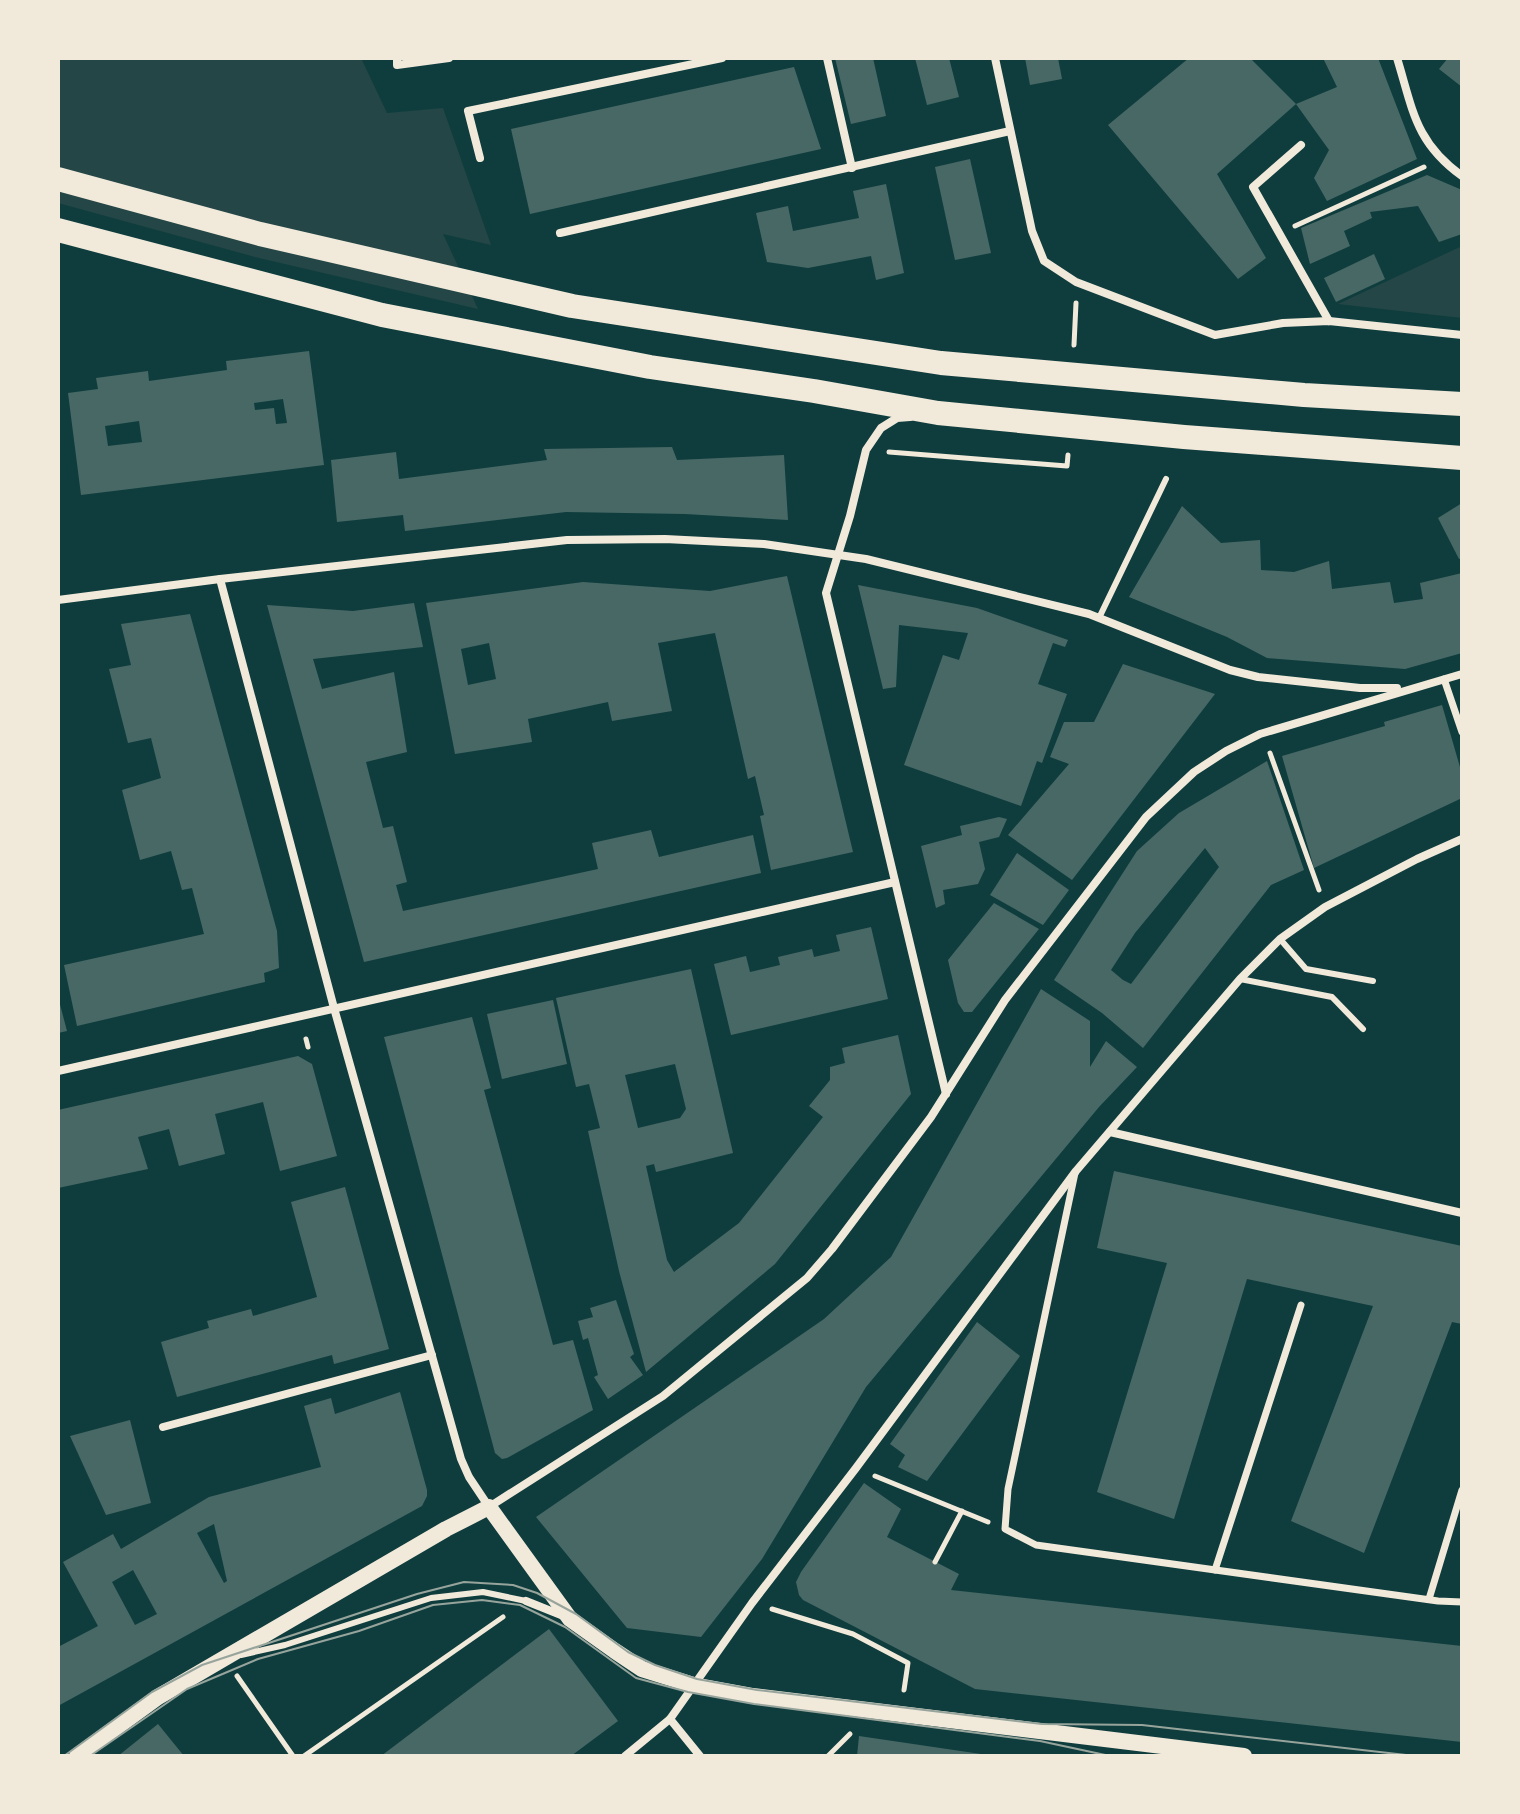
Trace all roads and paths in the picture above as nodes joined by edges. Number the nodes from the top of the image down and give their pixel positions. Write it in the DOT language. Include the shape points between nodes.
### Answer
graph roads {
  1 [pos="397,58"];
  2 [pos="449,58"];
  3 [pos="722,58"];
  4 [pos="827,58"];
  5 [pos="995,58"];
  6 [pos="1397,58"];
  7 [pos="1010,131"];
  8 [pos="1301,145"];
  9 [pos="480,158"];
  10 [pos="1440,160"];
  11 [pos="852,168"];
  12 [pos="1462,176"];
  13 [pos="58,179"];
  14 [pos="58,230"];
  15 [pos="560,233"];
  16 [pos="1279,233"];
  17 [pos="1329,321"];
  18 [pos="1462,335"];
  19 [pos="1462,404"];
  20 [pos="938,413"];
  21 [pos="866,450"];
  22 [pos="1462,458"];
  23 [pos="1067,466"];
  24 [pos="1166,479"];
  25 [pos="838,553"];
  26 [pos="220,579"];
  27 [pos="58,600"];
  28 [pos="1099,618"];
  29 [pos="1462,674"];
  30 [pos="1444,679"];
  31 [pos="1421,685"];
  32 [pos="1462,732"];
  33 [pos="1263,733"];
  34 [pos="1462,839"];
  35 [pos="895,882"];
  36 [pos="1325,907"];
  37 [pos="1280,939"];
  38 [pos="1240,979"];
  39 [pos="1373,981"];
  40 [pos="334,1008"];
  41 [pos="1363,1029"];
  42 [pos="306,1039"];
  43 [pos="308,1047"];
  44 [pos="58,1071"];
  45 [pos="946,1094"];
  46 [pos="1110,1132"];
  47 [pos="1076,1171"];
  48 [pos="1462,1213"];
  49 [pos="1301,1305"];
  50 [pos="432,1355"];
  51 [pos="163,1427"];
  52 [pos="856,1468"];
  53 [pos="1462,1490"];
  54 [pos="489,1507"];
  55 [pos="962,1511"];
  56 [pos="1005,1529"];
  57 [pos="935,1562"];
  58 [pos="1215,1570"];
  59 [pos="1429,1599"];
  60 [pos="526,1601"];
  61 [pos="1462,1602"];
  62 [pos="752,1603"];
  63 [pos="570,1619"];
  64 [pos="890,1645"];
  65 [pos="887,1652"];
  66 [pos="225,1659"];
  67 [pos="693,1685"];
  68 [pos="901,1714"];
  69 [pos="670,1719"];
  70 [pos="860,1732"];
  71 [pos="77,1756"];
  72 [pos="293,1756"];
  73 [pos="304,1756"];
  74 [pos="625,1756"];
  75 [pos="700,1756"];
  76 [pos="828,1756"];
  77 [pos="1244,1756"];
  1 -- 2 [label="street" via="397,65"];
  3 -- 9 [label="street" via="468,111"];
  4 -- 11 [label="street"];
  5 -- 7 [label="street"];
  6 -- 10 [label="street" via="1420,133"];
  7 -- 11 [label="street"];
  7 -- 17 [label="street" via="1032,231 1044,261 1076,282 1215,335"];
  8 -- 16 [label="street" via="1253,187"];
  10 -- 12 [label="street"];
  10 -- 16 [label="path"];
  11 -- 15 [label="street"];
  13 -- 19 [label="highway" via="260,234 572,306 941,363"];
  14 -- 20 [label="highway" via="382,315 650,367"];
  16 -- 17 [label="street"];
  17 -- 18 [label="street"];
  20 -- 21 [label="street" via="897,418 881,428"];
  20 -- 22 [label="highway"];
  21 -- 23 [label="path"];
  21 -- 25 [label="street"];
  24 -- 28 [label="lane"];
  25 -- 26 [label="street" via="665,539 567,540"];
  25 -- 28 [label="street"];
  25 -- 35 [label="street" via="826,593"];
  26 -- 27 [label="street"];
  26 -- 40 [label="street"];
  28 -- 31 [label="street" via="1258,677 1378,690"];
  29 -- 30 [label="street"];
  30 -- 31 [label="street"];
  30 -- 32 [label="street"];
  31 -- 33 [label="street"];
  33 -- 36 [label="path"];
  33 -- 45 [label="street" via="1194,772 1146,817 1005,1000"];
  34 -- 36 [label="street"];
  35 -- 40 [label="street"];
  35 -- 45 [label="street"];
  36 -- 37 [label="street"];
  37 -- 38 [label="street"];
  37 -- 39 [label="lane" via="1306,969"];
  38 -- 41 [label="lane" via="1332,997"];
  38 -- 46 [label="street"];
  40 -- 44 [label="street"];
  40 -- 50 [label="street"];
  42 -- 43 [label="path"];
  45 -- 54 [label="street" via="807,1278 663,1396"];
  46 -- 47 [label="street"];
  46 -- 48 [label="street"];
  47 -- 52 [label="street"];
  47 -- 56 [label="street" via="1008,1489"];
  49 -- 58 [label="street"];
  50 -- 51 [label="street"];
  50 -- 54 [label="street" via="461,1459"];
  52 -- 55 [label="path"];
  52 -- 62 [label="street"];
  53 -- 59 [label="street"];
  54 -- 63 [label="main road"];
  54 -- 66 [label="main road"];
  55 -- 56 [label="path"];
  55 -- 57 [label="path"];
  56 -- 58 [label="street" via="1036,1545"];
  58 -- 59 [label="street"];
  59 -- 61 [label="street"];
  60 -- 63 [label="street"];
  60 -- 66 [label="lane" via="483,1592 431,1598"];
  60 -- 73 [label="path"];
  62 -- 65 [label="path" via="853,1634"];
  62 -- 67 [label="street"];
  63 -- 67 [label="main road" via="642,1669"];
  64 -- 65 [label="path"];
  65 -- 68 [label="path" via="908,1663"];
  66 -- 71 [label="main road" via="158,1697"];
  66 -- 72 [label="path"];
  67 -- 68 [label="main road"];
  67 -- 69 [label="street"];
  68 -- 77 [label="main road"];
  69 -- 74 [label="street"];
  69 -- 75 [label="street"];
  70 -- 76 [label="path" via="853,1731"];
}
